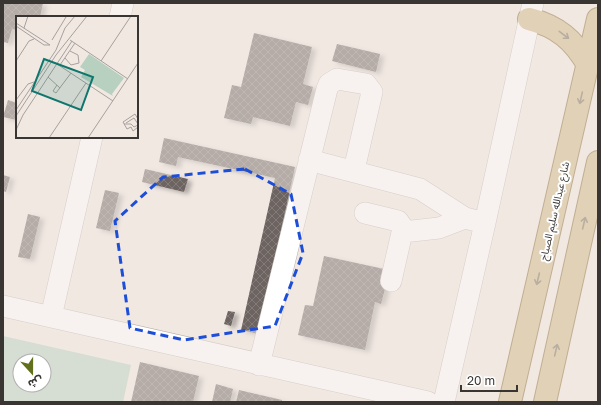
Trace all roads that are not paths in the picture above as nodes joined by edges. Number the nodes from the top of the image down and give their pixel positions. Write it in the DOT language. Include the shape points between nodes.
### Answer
graph roads {
  1 [pos="124,3"];
  2 [pos="531,11"];
  3 [pos="120,16"];
  4 [pos="598,19"];
  5 [pos="588,65"];
  6 [pos="92,138"];
  7 [pos="309,160"];
  8 [pos="598,162"];
  9 [pos="354,170"];
  10 [pos="366,213"];
  11 [pos="465,218"];
  12 [pos="485,223"];
  13 [pos="403,232"];
  14 [pos="391,281"];
  15 [pos="3,306"];
  16 [pos="51,317"];
  17 [pos="259,365"];
  18 [pos="404,399"];
  19 [pos="428,402"];
  20 [pos="444,402"];
  21 [pos="510,402"];
  22 [pos="544,402"];
  1 -- 3 [label="street"];
  2 -- 5 [label="main road, one-way" via="543,23 570,39"];
  2 -- 12 [label="street"];
  4 -- 5 [label="main road, شارع عبدالله سليم الصباح"];
  5 -- 21 [label="main road, شارع عبدالله سليم الصباح, one-way"];
  6 -- 16 [label="street"];
  7 -- 9 [label="street"];
  7 -- 9 [label="street" via="327,89 333,80 342,78 366,84 372,92"];
  7 -- 17 [label="street"];
  22 -- 8 [label="main road, one-way"];
  9 -- 11 [label="street" via="420,189"];
  10 -- 13 [label="street" via="398,221 402,224"];
  11 -- 12 [label="street"];
  11 -- 13 [label="street" via="439,228"];
  12 -- 20 [label="street"];
  13 -- 14 [label="street"];
  15 -- 16 [label="street"];
  16 -- 17 [label="street"];
  17 -- 18 [label="street"];
  18 -- 19 [label="street"];
}
